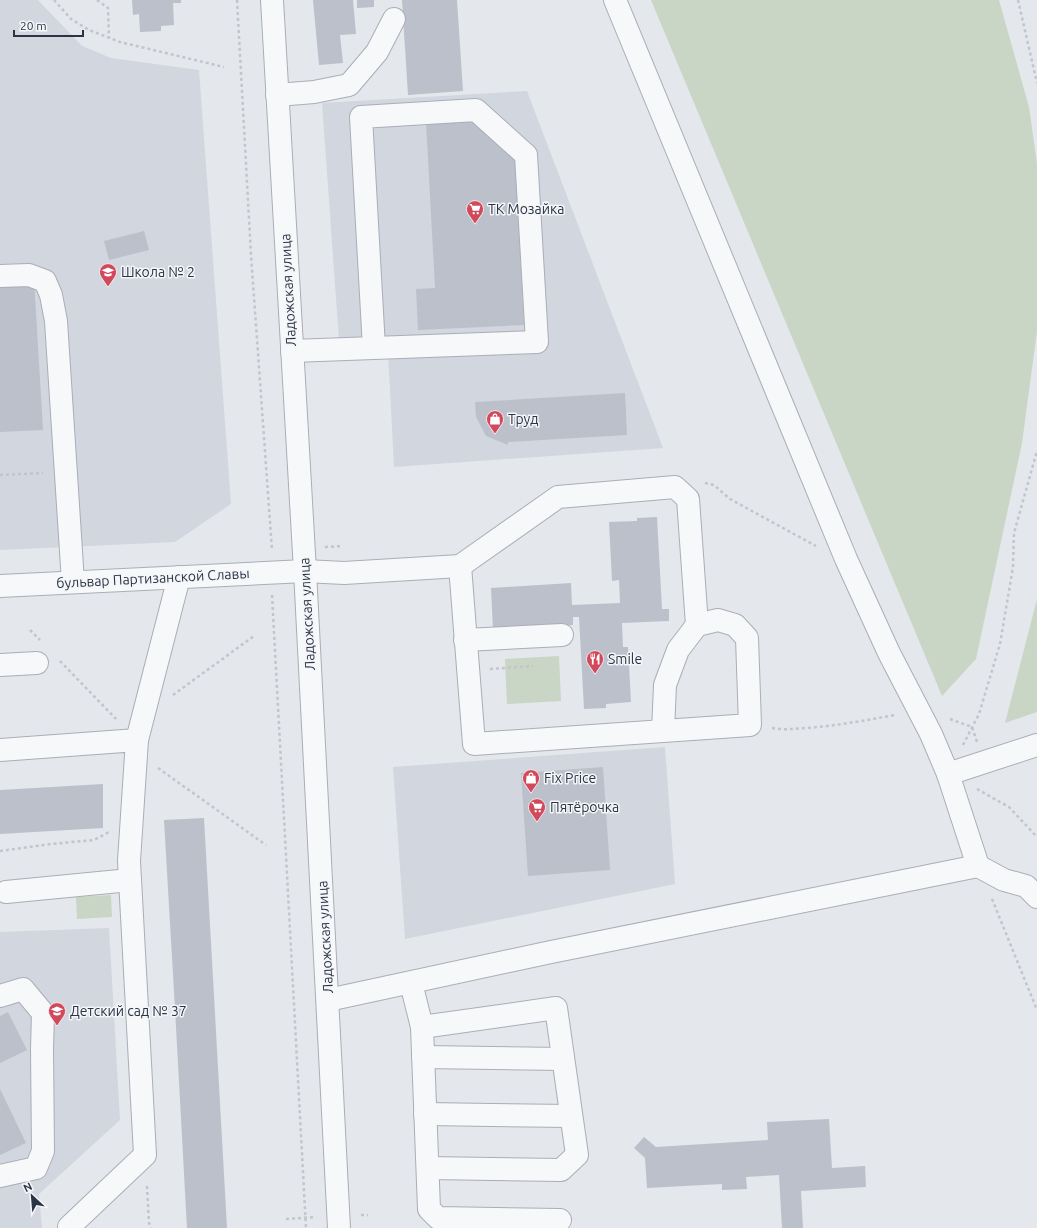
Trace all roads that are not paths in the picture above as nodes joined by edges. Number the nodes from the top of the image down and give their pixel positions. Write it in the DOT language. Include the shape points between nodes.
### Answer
graph roads {
  1 [pos="272,0"];
  2 [pos="615,0"];
  3 [pos="394,19"];
  4 [pos="277,95"];
  5 [pos="0,276"];
  6 [pos="374,348"];
  7 [pos="292,351"];
  8 [pos="460,566"];
  9 [pos="305,571"];
  10 [pos="180,577"];
  11 [pos="73,582"];
  12 [pos="0,586"];
  13 [pos="696,625"];
  14 [pos="562,634"];
  15 [pos="465,640"];
  16 [pos="47,660"];
  17 [pos="0,665"];
  18 [pos="663,730"];
  19 [pos="137,746"];
  20 [pos="1037,746"];
  21 [pos="0,750"];
  22 [pos="948,774"];
  23 [pos="978,866"];
  24 [pos="130,880"];
  25 [pos="6,892"];
  26 [pos="1037,897"];
  27 [pos="411,982"];
  28 [pos="0,996"];
  29 [pos="328,1000"];
  30 [pos="422,1027"];
  31 [pos="423,1056"];
  32 [pos="563,1059"];
  33 [pos="425,1114"];
  34 [pos="571,1116"];
  35 [pos="428,1168"];
  36 [pos="0,1176"];
  37 [pos="560,1220"];
  38 [pos="69,1228"];
  39 [pos="340,1228"];
  1 -- 4 [label="street, Ладожская улица"];
  2 -- 22 [label="street" via="846,559"];
  3 -- 4 [label="street" via="377,52 349,85 314,92"];
  4 -- 7 [label="street, Ладожская улица"];
  5 -- 11 [label="street" via="28,275 45,281 50,295 56,321"];
  6 -- 6 [label="street" via="361,117 476,110 526,155 537,342"];
  6 -- 7 [label="street"];
  7 -- 9 [label="street, Ладожская улица"];
  8 -- 9 [label="street, бульвар Партизанской Славы" via="344,573"];
  8 -- 13 [label="street" via="558,497 675,487 688,500"];
  8 -- 15 [label="street"];
  9 -- 10 [label="street, бульвар Партизанской Славы"];
  9 -- 29 [label="street, Ладожская улица"];
  10 -- 11 [label="street, бульвар Партизанской Славы"];
  10 -- 19 [label="street"];
  11 -- 12 [label="street, бульвар Партизанской Славы"];
  13 -- 18 [label="street" via="678,650 665,685"];
  13 -- 18 [label="street" via="718,620 735,625 747,638 750,725"];
  14 -- 15 [label="street"];
  15 -- 18 [label="street" via="474,744"];
  16 -- 17 [label="street"];
  19 -- 21 [label="street"];
  19 -- 24 [label="street" via="131,821"];
  20 -- 22 [label="street"];
  22 -- 23 [label="street"];
  23 -- 26 [label="street" via="1004,880 1026,886"];
  23 -- 27 [label="street"];
  24 -- 25 [label="street"];
  24 -- 38 [label="street" via="145,1155"];
  27 -- 29 [label="street"];
  27 -- 30 [label="street"];
  28 -- 36 [label="street" via="23,990 43,1012 43,1151 36,1168"];
  29 -- 39 [label="street, Ладожская улица"];
  30 -- 31 [label="street"];
  30 -- 32 [label="street" via="556,1008"];
  31 -- 32 [label="street"];
  31 -- 33 [label="street"];
  32 -- 34 [label="street"];
  33 -- 34 [label="street"];
  33 -- 35 [label="street"];
  34 -- 35 [label="street" via="577,1155 561,1170"];
  35 -- 37 [label="street" via="429,1209 438,1218"];
}
